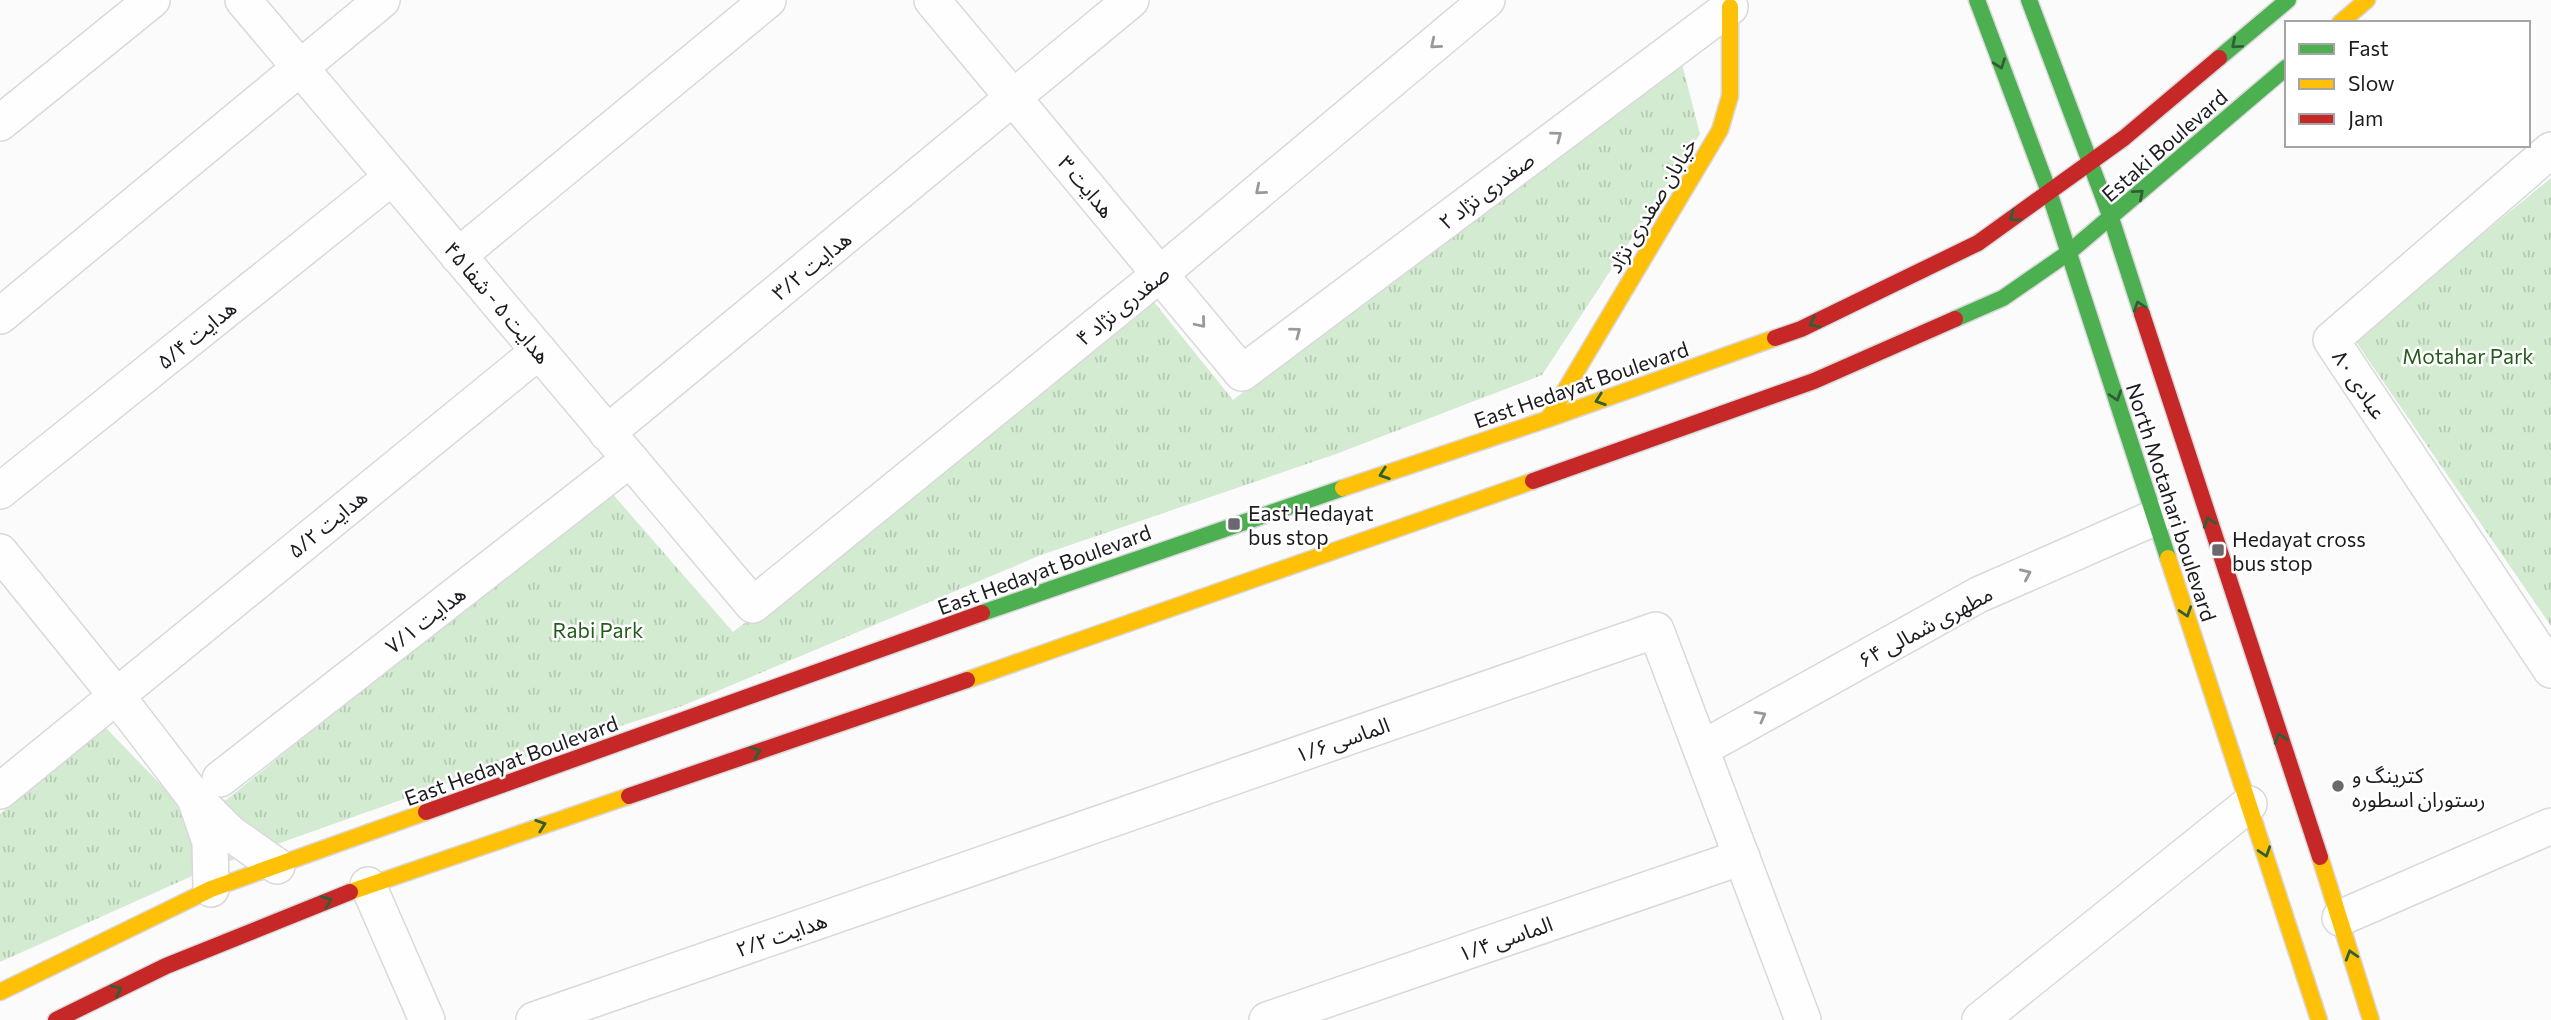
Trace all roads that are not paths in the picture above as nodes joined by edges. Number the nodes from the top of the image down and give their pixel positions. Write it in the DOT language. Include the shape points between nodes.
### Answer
graph roads {
  1 [pos="152,0"];
  2 [pos="243,0"];
  3 [pos="383,0"];
  4 [pos="768,0"];
  5 [pos="933,0"];
  6 [pos="1132,0"];
  7 [pos="1487,0"];
  8 [pos="1977,0"];
  9 [pos="2029,0"];
  10 [pos="2288,0"];
  11 [pos="2367,0"];
  12 [pos="1730,2"];
  13 [pos="2342,21"];
  14 [pos="300,69"];
  15 [pos="2285,69"];
  16 [pos="1014,98"];
  17 [pos="0,122"];
  18 [pos="2551,150"];
  19 [pos="2089,162"];
  20 [pos="392,177"];
  21 [pos="2049,192"];
  22 [pos="2111,218"];
  23 [pos="2068,253"];
  24 [pos="458,256"];
  25 [pos="1160,274"];
  26 [pos="0,316"];
  27 [pos="538,351"];
  28 [pos="1242,373"];
  29 [pos="1548,419"];
  30 [pos="607,433"];
  31 [pos="630,459"];
  32 [pos="0,491"];
  33 [pos="2155,517"];
  34 [pos="0,552"];
  35 [pos="753,605"];
  36 [pos="2551,670"];
  37 [pos="116,695"];
  38 [pos="1701,748"];
  39 [pos="207,788"];
  40 [pos="0,791"];
  41 [pos="2249,804"];
  42 [pos="2551,827"];
  43 [pos="1028,848"];
  44 [pos="1742,857"];
  45 [pos="277,866"];
  46 [pos="368,885"];
  47 [pos="211,889"];
  48 [pos="2340,918"];
  49 [pos="0,992"];
  50 [pos="56,1020"];
  51 [pos="427,1020"];
  52 [pos="534,1020"];
  53 [pos="1268,1020"];
  54 [pos="1803,1020"];
  55 [pos="1980,1020"];
  56 [pos="2319,1020"];
  57 [pos="2371,1020"];
  1 -- 17 [label="street"];
  2 -- 14 [label="street, هدایت ۵ - شفا ۴۵"];
  3 -- 14 [label="street"];
  4 -- 24 [label="street"];
  5 -- 16 [label="street, هدایت ۳"];
  6 -- 16 [label="street, هدایت ۳/۲"];
  7 -- 25 [label="street, صفدری نژاد ۴, one-way"];
  8 -- 21 [label="main road, North Motahari boulevard, one-way"];
  9 -- 19 [label="main road, North Motahari boulevard"];
  10 -- 19 [label="main road, Estaki Boulevard, one-way"];
  11 -- 13 [label="main road"];
  28 -- 12 [label="street, صفدری نژاد ۲, one-way"];
  12 -- 29 [label="main road, خیابان صفدری نژاد" via="1730,96 1720,130"];
  14 -- 20 [label="street, هدایت ۵ - شفا ۴۵"];
  14 -- 26 [label="street"];
  22 -- 15 [label="main road, Estaki Boulevard, one-way"];
  16 -- 25 [label="street, هدایت ۳"];
  16 -- 30 [label="street, هدایت ۳/۲"];
  18 -- 36 [label="street, عبادی ۸۰" via="2331,340"];
  19 -- 21 [label="main road, East Hedayat Boulevard"];
  19 -- 22 [label="main road, North Motahari boulevard"];
  20 -- 24 [label="street, هدایت ۵ - شفا ۴۵"];
  20 -- 32 [label="street, هدایت ۵/۴"];
  21 -- 23 [label="main road, North Motahari boulevard"];
  21 -- 29 [label="main road, East Hedayat Boulevard, one-way" via="1978,243 1801,330"];
  22 -- 23 [label="main road, Estaki Boulevard"];
  48 -- 22 [label="main road, North Motahari boulevard, one-way"];
  23 -- 33 [label="main road, North Motahari boulevard, one-way"];
  46 -- 23 [label="main road, one-way" via="1144,619 1814,381 2003,298"];
  24 -- 27 [label="street, هدایت ۵ - شفا ۴۵"];
  25 -- 28 [label="street, هدایت ۳, one-way"];
  25 -- 35 [label="street, صفدری نژاد ۴"];
  27 -- 30 [label="street, هدایت ۵ - شفا ۴۵"];
  27 -- 37 [label="street, هدایت ۵/۲"];
  29 -- 45 [label="main road, East Hedayat Boulevard, one-way" via="1124,562"];
  30 -- 31 [label="street, هدایت ۵ - شفا ۴۵"];
  31 -- 35 [label="street, هدایت ۵ - شفا ۴۵"];
  31 -- 39 [label="street, هدایت ۷/۱"];
  38 -- 33 [label="street, مطهری شمالی ۶۴, one-way" via="1978,595"];
  33 -- 41 [label="main road, North Motahari boulevard, one-way"];
  34 -- 37 [label="street"];
  37 -- 39 [label="street"];
  37 -- 40 [label="street, هدایت ۵/۲"];
  38 -- 43 [label="street, الماسی ۱/۶" via="1656,631"];
  38 -- 44 [label="street"];
  39 -- 45 [label="street" via="230,833"];
  39 -- 47 [label="street"];
  41 -- 55 [label="street"];
  41 -- 56 [label="main road, North Motahari boulevard, one-way"];
  42 -- 48 [label="street"];
  43 -- 52 [label="street, هدایت ۲/۲"];
  44 -- 53 [label="street, الماسی ۱/۴"];
  44 -- 54 [label="street"];
  45 -- 47 [label="main road, East Hedayat Boulevard"];
  50 -- 46 [label="main road, one-way" via="166,966"];
  46 -- 51 [label="street"];
  47 -- 49 [label="main road, East Hedayat Boulevard"];
  57 -- 48 [label="main road, North Motahari boulevard, one-way"];
}
